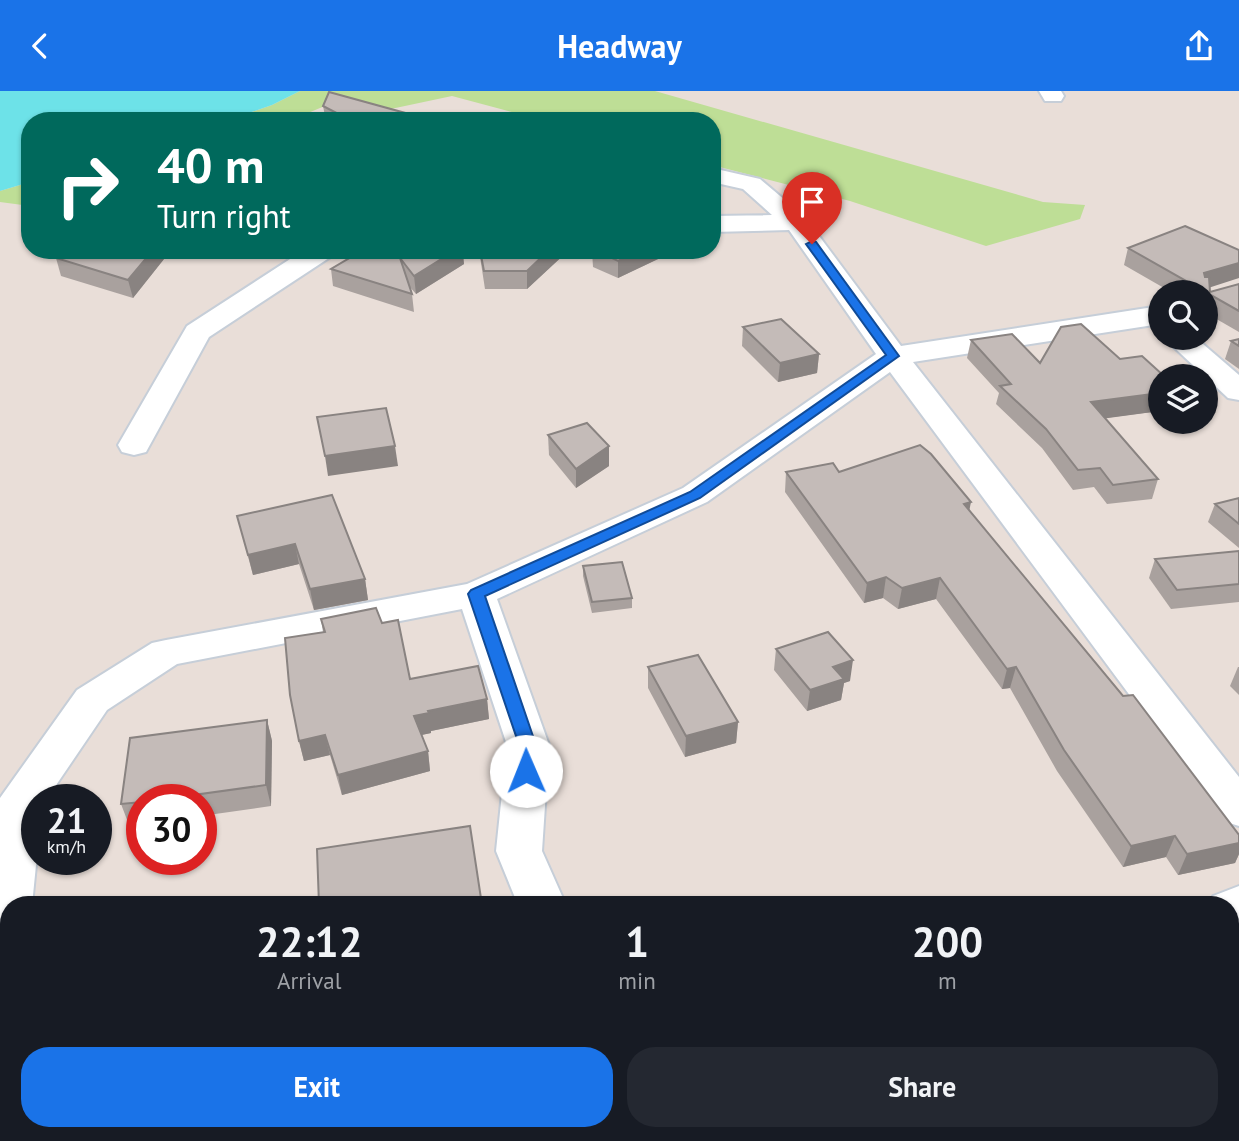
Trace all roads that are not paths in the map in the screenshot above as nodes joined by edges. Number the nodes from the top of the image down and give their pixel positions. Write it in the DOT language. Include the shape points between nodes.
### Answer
graph roads {
  1 [pos="721,178"];
  2 [pos="796,222"];
  3 [pos="721,224"];
  4 [pos="309,259"];
  5 [pos="1148,325"];
  6 [pos="1194,350"];
  7 [pos="893,356"];
  8 [pos="1239,391"];
  9 [pos="134,445"];
  10 [pos="476,594"];
  11 [pos="1239,809"];
  12 [pos="9,896"];
  13 [pos="538,896"];
  1 -- 2 [label="street" via="751,184"];
  2 -- 3 [label="street"];
  2 -- 7 [label="street"];
  4 -- 9 [label="street" via="197,332"];
  5 -- 7 [label="street"];
  6 -- 8 [label="street"];
  7 -- 10 [label="street" via="695,495"];
  7 -- 11 [label="street"];
  10 -- 12 [label="street" via="166,653 92,700 19,804"];
  10 -- 13 [label="street" via="528,745 519,851"];
}
